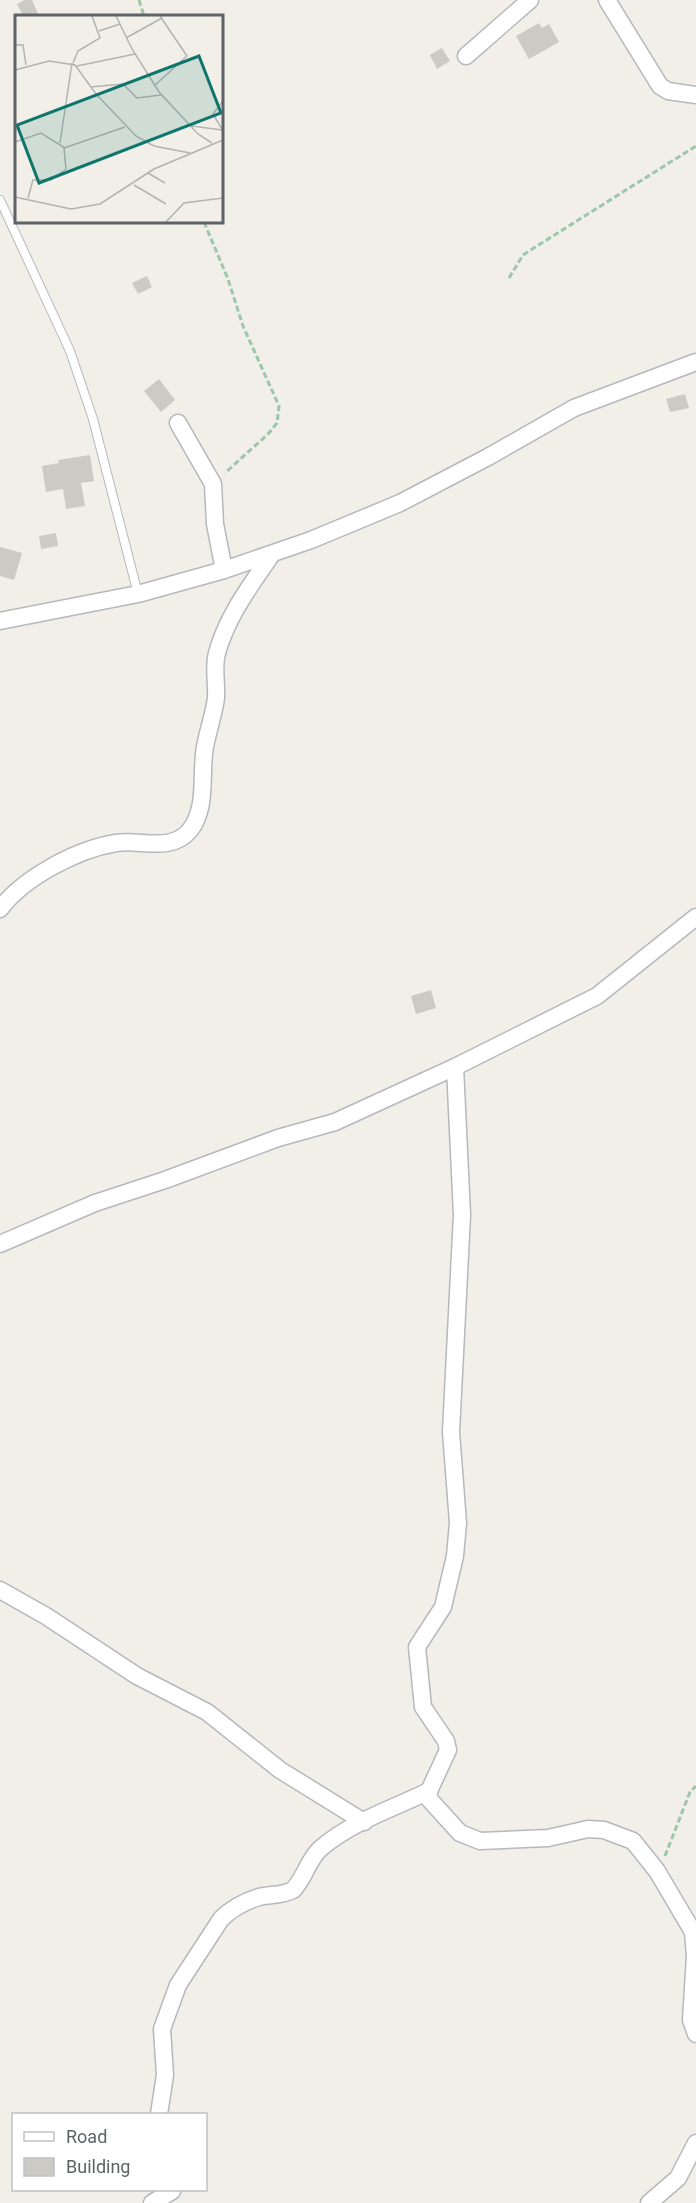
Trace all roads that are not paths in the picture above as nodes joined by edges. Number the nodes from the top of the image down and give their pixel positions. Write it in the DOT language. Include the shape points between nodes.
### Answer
graph roads {
  1 [pos="530,0"];
  2 [pos="607,0"];
  3 [pos="466,56"];
  4 [pos="696,94"];
  5 [pos="0,200"];
  6 [pos="696,362"];
  7 [pos="178,423"];
  8 [pos="272,554"];
  9 [pos="224,570"];
  10 [pos="138,594"];
  11 [pos="0,621"];
  12 [pos="0,909"];
  13 [pos="696,917"];
  14 [pos="455,1067"];
  15 [pos="0,1244"];
  16 [pos="0,1590"];
  17 [pos="429,1791"];
  18 [pos="364,1822"];
  19 [pos="696,2034"];
  20 [pos="159,2113"];
  21 [pos="696,2143"];
  22 [pos="172,2195"];
  23 [pos="152,2203"];
  24 [pos="649,2203"];
  1 -- 3 [label="street"];
  2 -- 4 [label="street" via="660,86 668,91"];
  5 -- 10 [label="lane" via="70,351 93,419"];
  6 -- 8 [label="street" via="574,408 400,503"];
  7 -- 9 [label="street" via="213,484 215,524"];
  8 -- 9 [label="street"];
  8 -- 12 [label="street" via="236,608 217,653 216,696 204,750 201,807 189,831 181,839 162,843 117,843 48,868 28,879"];
  9 -- 10 [label="street"];
  10 -- 11 [label="street"];
  13 -- 14 [label="street" via="597,996"];
  14 -- 15 [label="street" via="334,1122 95,1203"];
  14 -- 17 [label="street" via="462,1215 451,1438 458,1523 455,1556 442,1607 417,1647 424,1710 448,1750"];
  16 -- 18 [label="street" via="137,1676 207,1712 280,1770"];
  17 -- 18 [label="street"];
  17 -- 19 [label="street" via="431,1804 469,1839 522,1840 588,1829 604,1830 633,1841 657,1871 693,1932 691,2020"];
  18 -- 20 [label="street" via="319,1849 293,1890 259,1897 238,1907 213,1929 178,1985 162,2029 165,2074"];
  21 -- 24 [label="street" via="678,2178"];
  22 -- 23 [label="street"];
}
